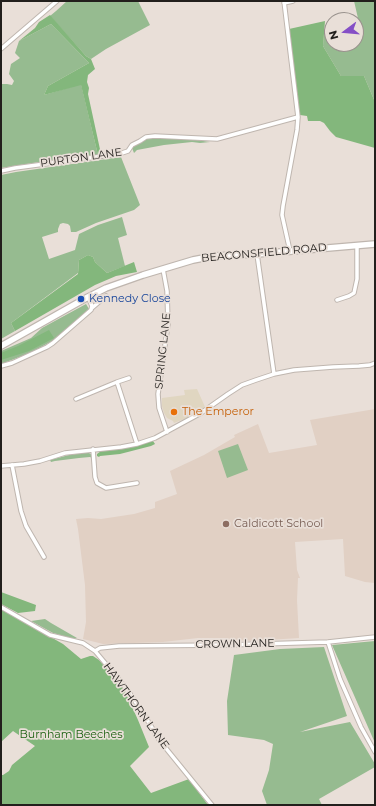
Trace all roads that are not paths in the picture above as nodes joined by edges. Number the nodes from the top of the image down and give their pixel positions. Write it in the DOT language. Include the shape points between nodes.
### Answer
graph roads {
  1 [pos="57,1"];
  2 [pos="293,1"];
  3 [pos="284,2"];
  4 [pos="1,49"];
  5 [pos="298,118"];
  6 [pos="1,171"];
  7 [pos="375,244"];
  8 [pos="357,246"];
  9 [pos="290,251"];
  10 [pos="257,254"];
  11 [pos="162,269"];
  12 [pos="106,296"];
  13 [pos="88,297"];
  14 [pos="337,300"];
  15 [pos="92,308"];
  16 [pos="1,346"];
  17 [pos="375,363"];
  18 [pos="1,366"];
  19 [pos="274,374"];
  20 [pos="129,378"];
  21 [pos="117,382"];
  22 [pos="76,399"];
  23 [pos="167,432"];
  24 [pos="137,444"];
  25 [pos="93,449"];
  26 [pos="12,465"];
  27 [pos="1,466"];
  28 [pos="137,483"];
  29 [pos="44,557"];
  30 [pos="1,607"];
  31 [pos="375,638"];
  32 [pos="328,642"];
  33 [pos="95,651"];
  34 [pos="375,752"];
  35 [pos="212,805"];
  1 -- 4 [label="street"];
  2 -- 3 [label="street"];
  3 -- 5 [label="street"];
  5 -- 6 [label="street, PURTON LANE" via="217,139 155,136 140,141 128,151 119,154"];
  5 -- 9 [label="street" via="282,206"];
  7 -- 8 [label="main road, BEACONSFIELD ROAD"];
  8 -- 9 [label="main road, BEACONSFIELD ROAD"];
  8 -- 14 [label="street" via="358,280 354,293"];
  9 -- 10 [label="main road, BEACONSFIELD ROAD"];
  10 -- 11 [label="main road, BEACONSFIELD ROAD" via="214,256"];
  10 -- 19 [label="street"];
  11 -- 13 [label="main road, BEACONSFIELD ROAD" via="106,288"];
  11 -- 23 [label="street, SPRING LANE" via="167,291 168,324 158,394 159,408"];
  12 -- 15 [label="street"];
  13 -- 15 [label="street"];
  13 -- 16 [label="main road, BEACONSFIELD ROAD"];
  15 -- 18 [label="street" via="54,343"];
  17 -- 19 [label="street"];
  19 -- 23 [label="street" via="242,385"];
  20 -- 21 [label="street"];
  21 -- 22 [label="street"];
  21 -- 24 [label="street"];
  23 -- 24 [label="street"];
  24 -- 25 [label="street"];
  25 -- 26 [label="street"];
  25 -- 28 [label="street" via="97,483 106,488"];
  26 -- 27 [label="street"];
  26 -- 29 [label="street" via="26,526"];
  30 -- 33 [label="street, HAWTHORN LANE" via="50,634 82,643"];
  31 -- 32 [label="street, CROWN LANE"];
  32 -- 33 [label="street, CROWN LANE" via="119,646"];
  32 -- 34 [label="street" via="340,679"];
  33 -- 35 [label="street, HAWTHORN LANE" via="126,688 160,741"];
}
